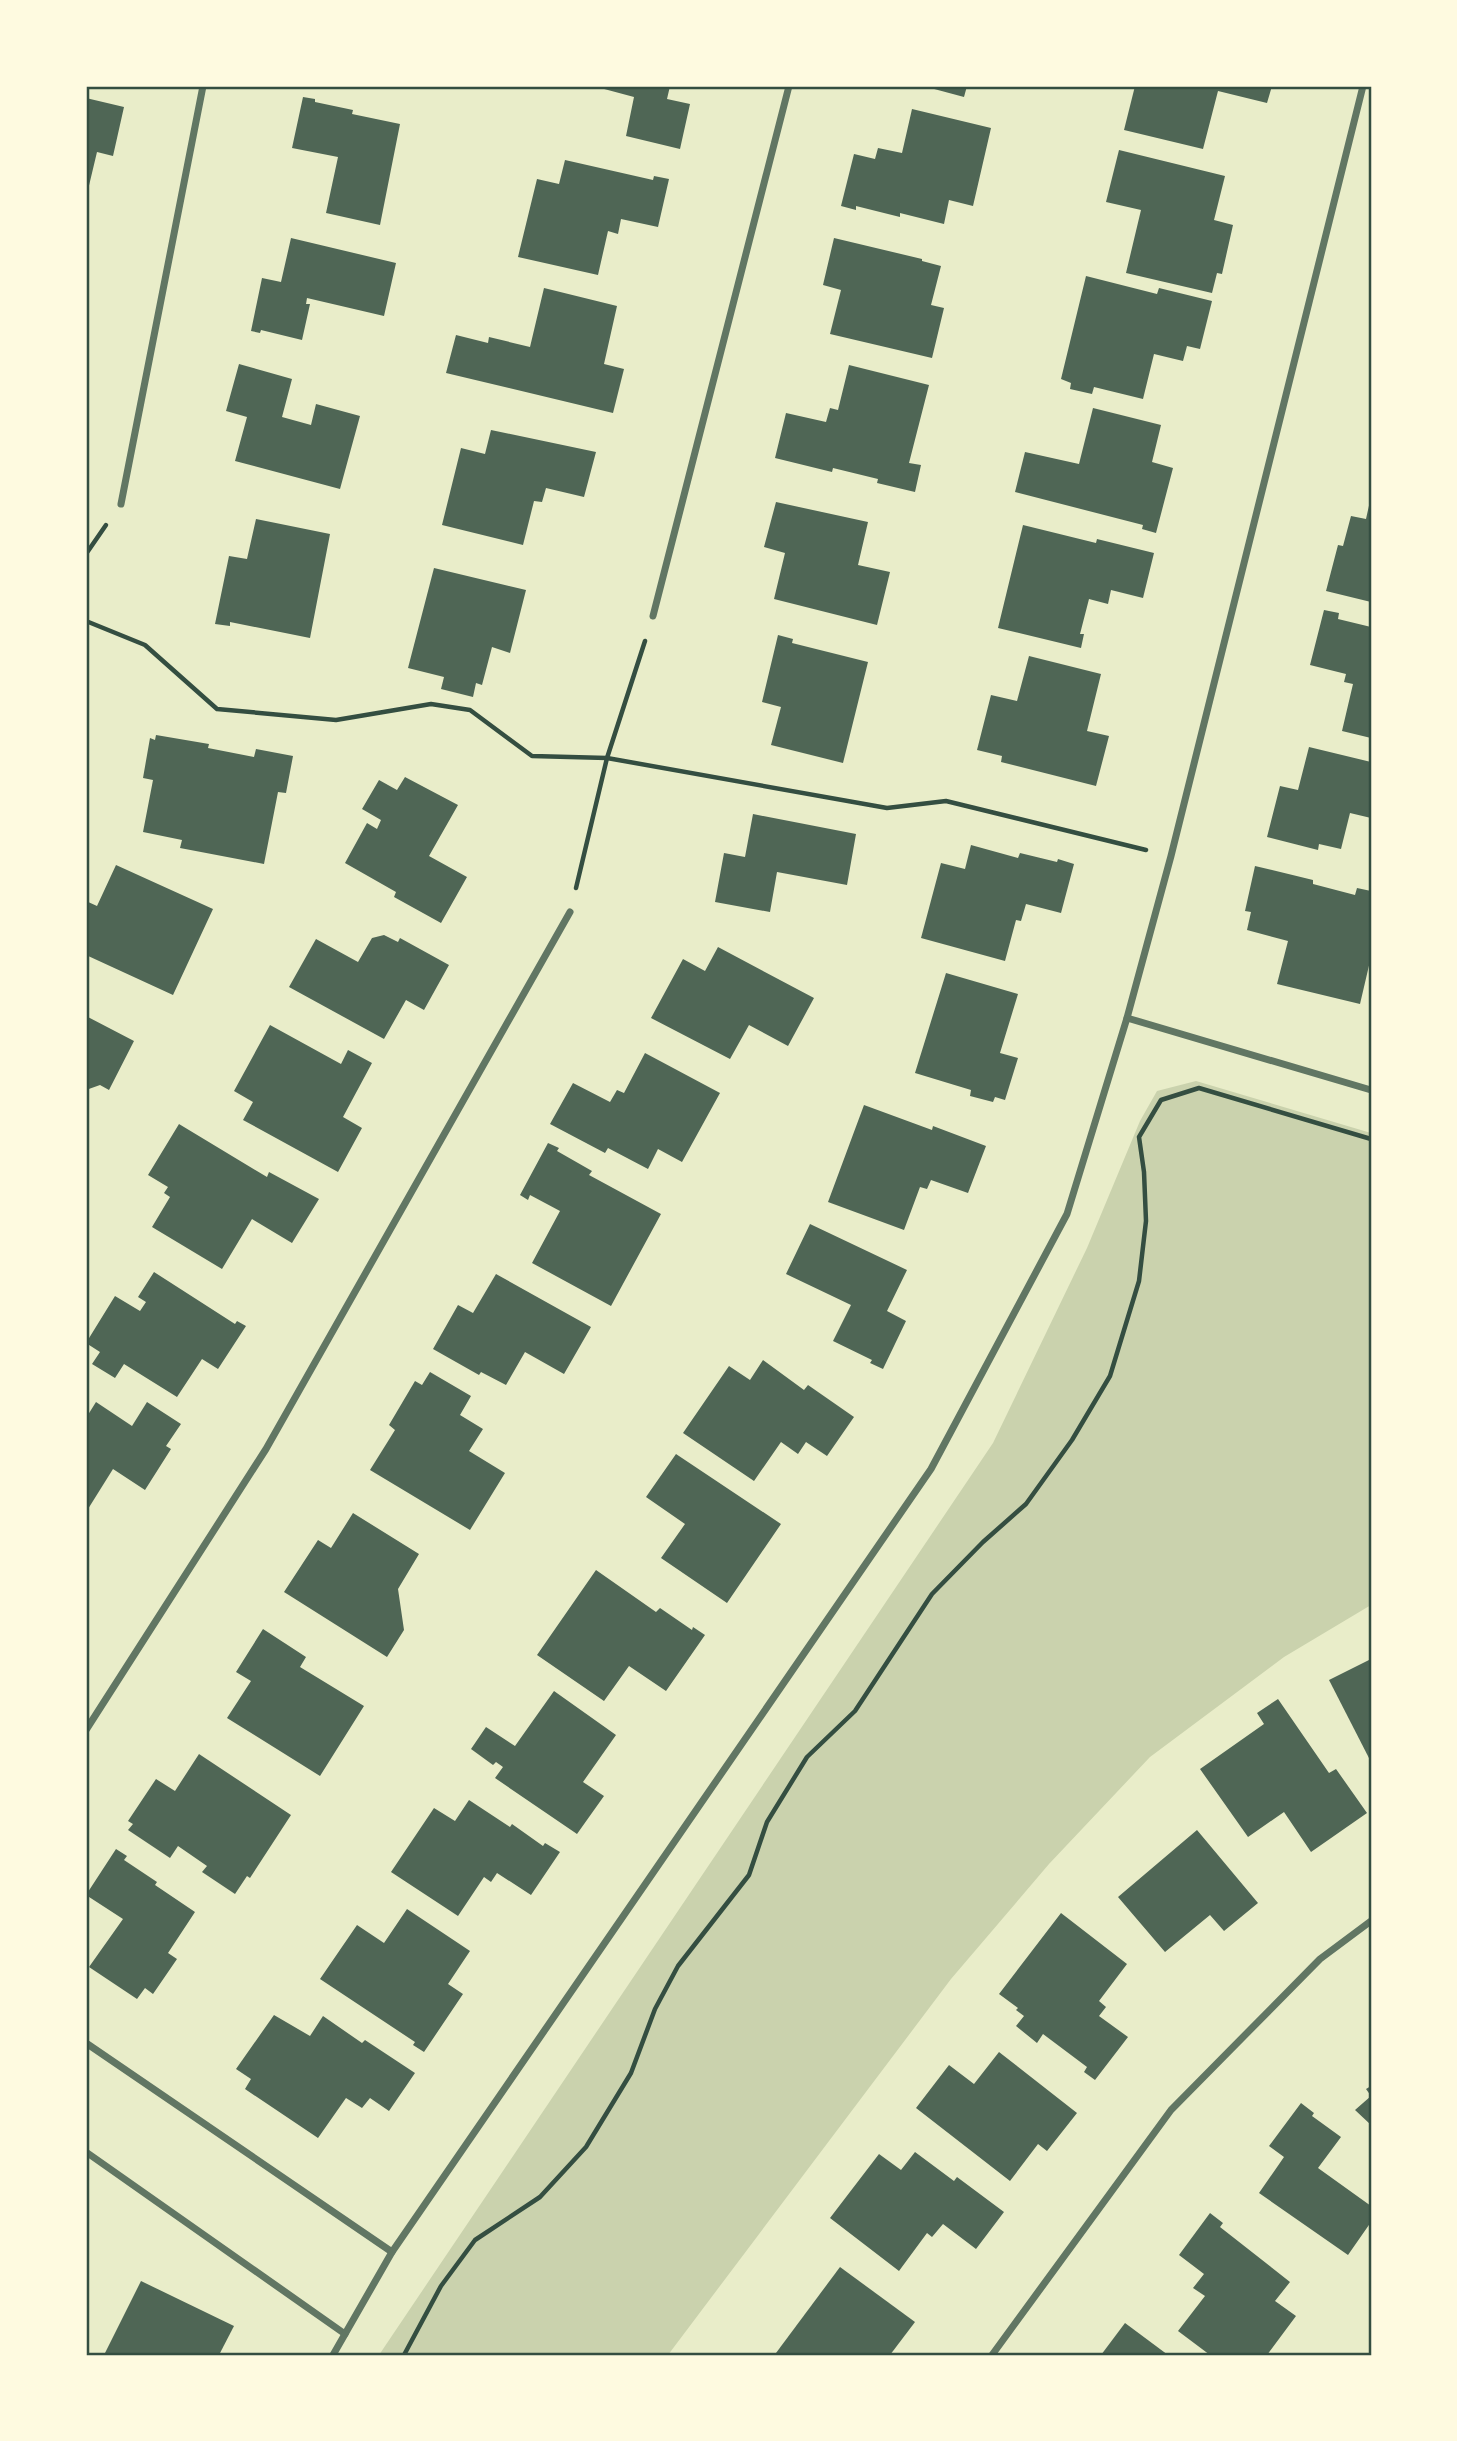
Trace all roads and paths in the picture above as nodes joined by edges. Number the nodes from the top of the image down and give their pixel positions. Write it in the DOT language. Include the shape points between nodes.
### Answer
graph roads {
  1 [pos="203,86"];
  2 [pos="789,86"];
  3 [pos="1363,86"];
  4 [pos="121,504"];
  5 [pos="86,554"];
  6 [pos="653,617"];
  7 [pos="86,621"];
  8 [pos="607,758"];
  9 [pos="1171,856"];
  10 [pos="570,912"];
  11 [pos="1128,1018"];
  12 [pos="1371,1090"];
  13 [pos="1371,1139"];
  14 [pos="86,1730"];
  15 [pos="1371,1921"];
  16 [pos="86,2043"];
  17 [pos="86,2152"];
  18 [pos="392,2252"];
  19 [pos="345,2334"];
  20 [pos="333,2355"];
  21 [pos="404,2355"];
  22 [pos="992,2355"];
  1 -- 4 [label="street"];
  2 -- 6 [label="street"];
  3 -- 9 [label="street"];
  4 -- 5 [label="path"];
  6 -- 8 [label="path"];
  7 -- 8 [label="path" via="145,645 217,709 337,720 430,704 470,710 531,756"];
  8 -- 9 [label="path" via="887,808 946,801"];
  8 -- 10 [label="path"];
  9 -- 11 [label="street"];
  10 -- 14 [label="street" via="266,1449"];
  11 -- 12 [label="street"];
  11 -- 18 [label="street" via="1067,1214 930,1469"];
  13 -- 21 [label="path" via="1199,1088 1161,1100 1139,1137 1146,1221 1139,1281 1110,1376 1072,1440 1027,1504 932,1594 855,1711 807,1757 767,1822 749,1875 678,1966 655,2009 631,2073 586,2147 540,2197 475,2241 441,2286"];
  15 -- 22 [label="street" via="1320,1959 1171,2110"];
  16 -- 18 [label="street"];
  17 -- 19 [label="street"];
  18 -- 19 [label="street"];
  19 -- 20 [label="street"];
}
